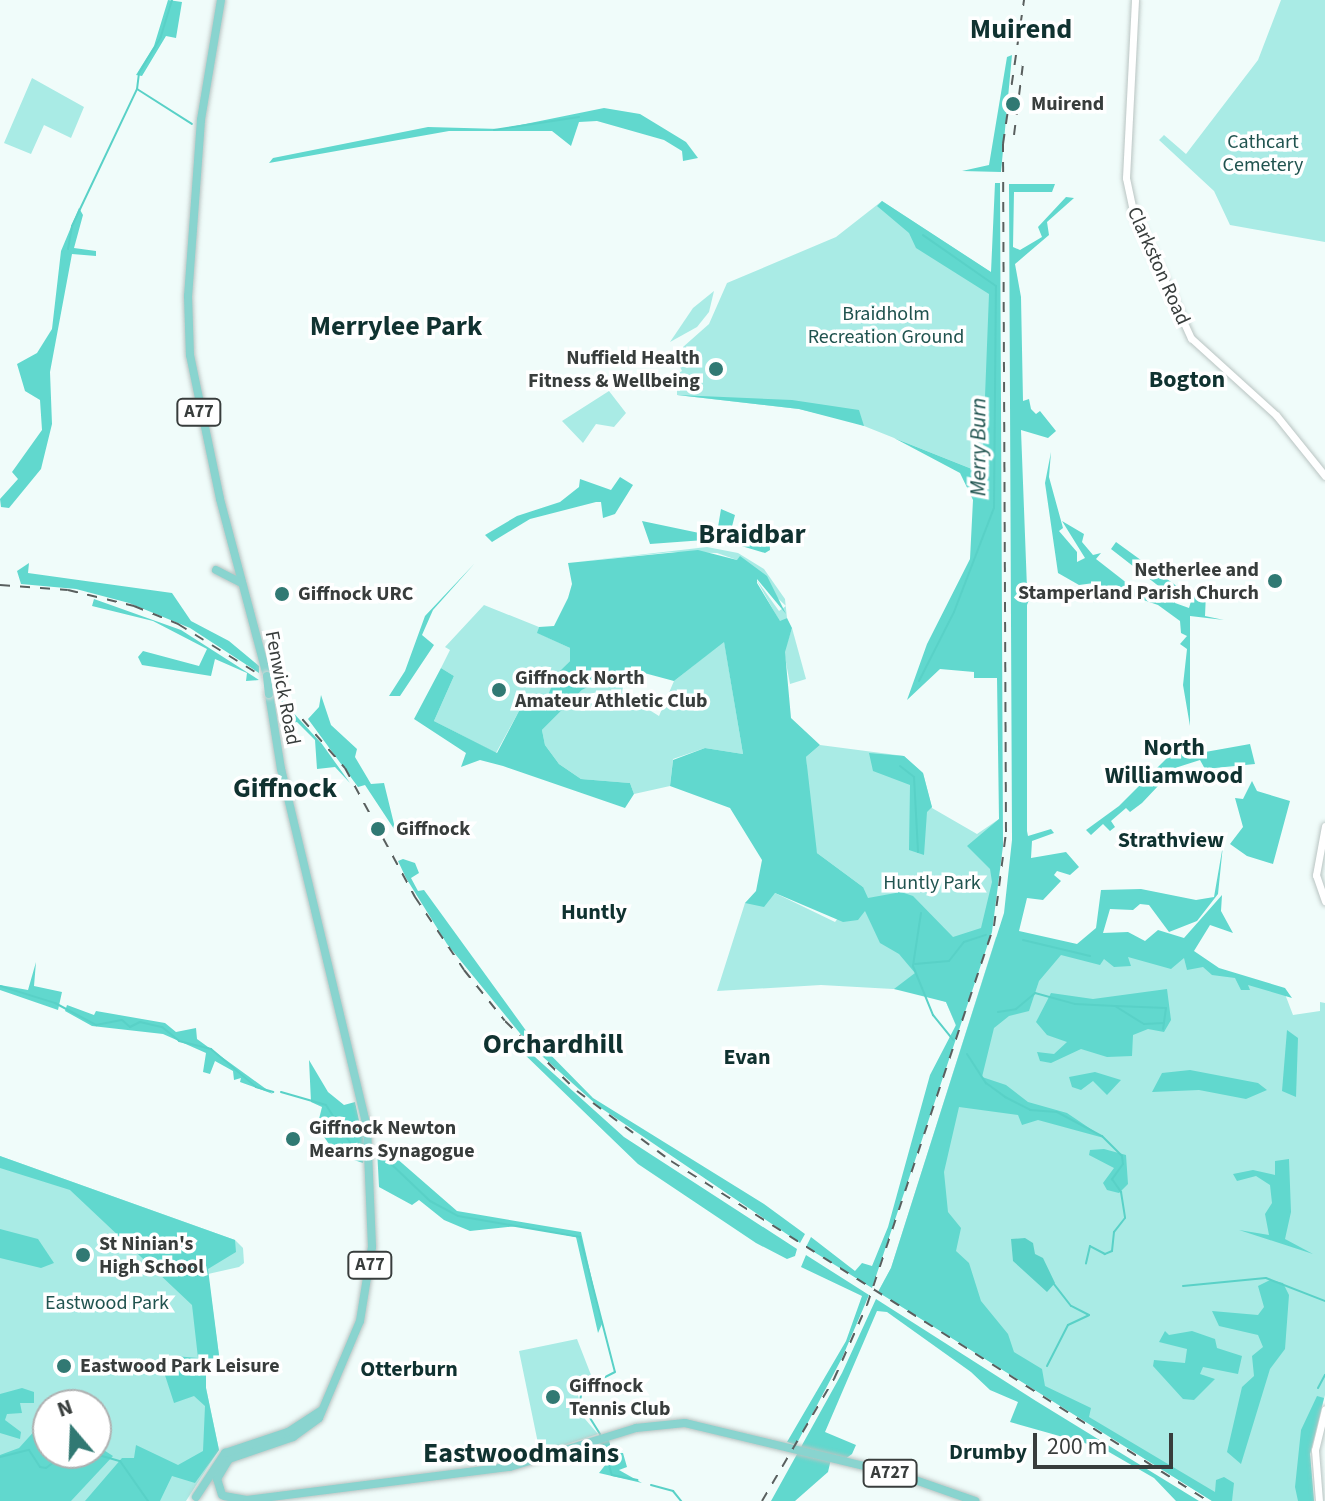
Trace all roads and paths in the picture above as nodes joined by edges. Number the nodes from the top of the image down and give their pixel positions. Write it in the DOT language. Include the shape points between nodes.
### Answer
graph roads {
  1 [pos="221,0"];
  2 [pos="1135,0"];
  3 [pos="1325,476"];
  4 [pos="216,570"];
  5 [pos="242,584"];
  6 [pos="1325,826"];
  7 [pos="1325,901"];
  8 [pos="1325,1409"];
  9 [pos="322,1410"];
  10 [pos="285,1496"];
  11 [pos="225,1497"];
  12 [pos="195,1499"];
  13 [pos="1319,1499"];
  14 [pos="271,1501"];
  15 [pos="975,1501"];
  1 -- 5 [label="main road, Fenwick Road / A77" via="199,152 190,355"];
  2 -- 3 [label="main road, Clarkston Road" via="1126,178 1133,211 1191,338 1276,415"];
  4 -- 5 [label="main road"];
  5 -- 9 [label="main road, Fenwick Road / A77, bridge" via="267,676 281,769 367,1127 372,1169 372,1247 364,1303 348,1357"];
  6 -- 7 [label="main road" via="1316,875"];
  8 -- 13 [label="main road" via="1315,1450"];
  9 -- 11 [label="main road, Fenwick Road / A77" via="316,1422 296,1436 229,1459 217,1479"];
  9 -- 12 [label="main road" via="288,1432 225,1453"];
  10 -- 11 [label="main road, A727"];
  10 -- 14 [label="main road, A727"];
  10 -- 15 [label="main road, A727" via="510,1467 640,1427 685,1423 898,1474"];
  11 -- 12 [label="main road" via="208,1491"];
}
